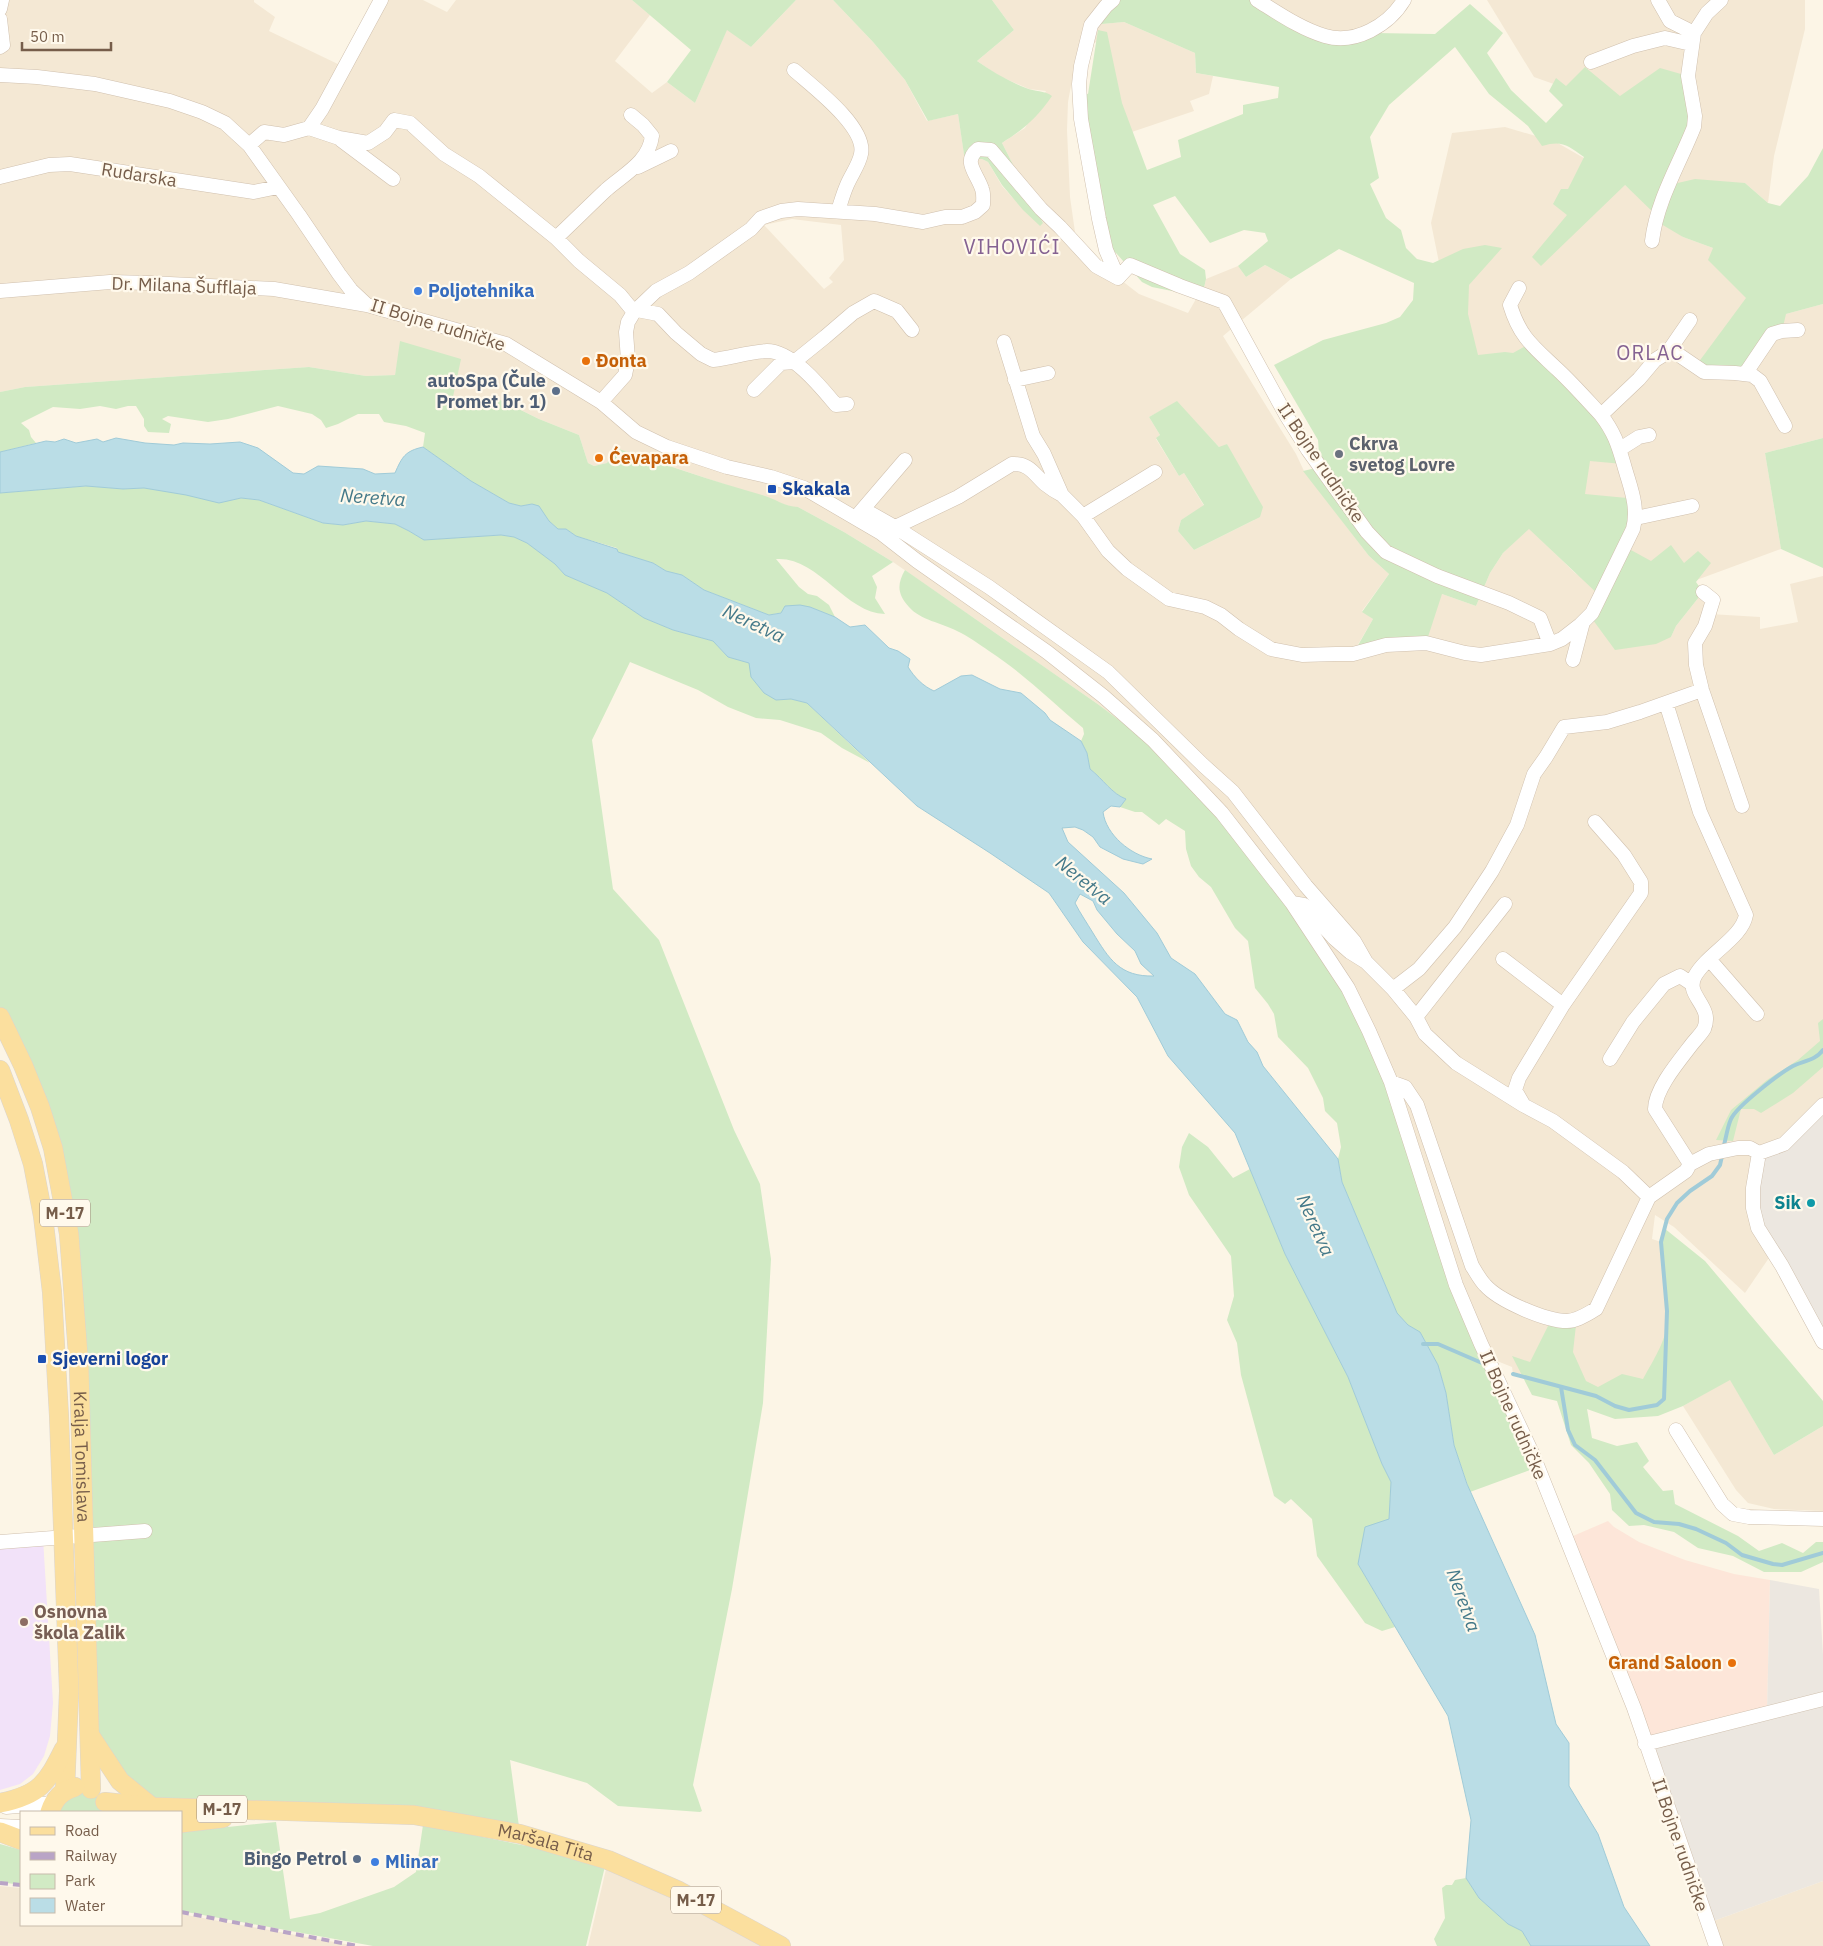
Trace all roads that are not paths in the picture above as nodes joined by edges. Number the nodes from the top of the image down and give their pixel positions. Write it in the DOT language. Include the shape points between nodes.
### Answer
graph roads {
  1 [pos="2,0"];
  2 [pos="381,0"];
  3 [pos="1113,0"];
  4 [pos="1257,0"];
  5 [pos="1404,0"];
  6 [pos="1658,0"];
  7 [pos="1721,0"];
  8 [pos="0,9"];
  9 [pos="0,19"];
  10 [pos="1692,38"];
  11 [pos="0,47"];
  12 [pos="1591,62"];
  13 [pos="794,70"];
  14 [pos="0,75"];
  15 [pos="631,115"];
  16 [pos="309,128"];
  17 [pos="339,138"];
  18 [pos="249,145"];
  19 [pos="671,152"];
  20 [pos="631,171"];
  21 [pos="0,177"];
  22 [pos="393,179"];
  23 [pos="278,187"];
  24 [pos="838,211"];
  25 [pos="556,238"];
  26 [pos="1652,241"];
  27 [pos="1118,278"];
  28 [pos="1519,288"];
  29 [pos="0,291"];
  30 [pos="366,305"];
  31 [pos="635,311"];
  32 [pos="1690,320"];
  33 [pos="912,330"];
  34 [pos="1798,330"];
  35 [pos="1004,342"];
  36 [pos="1668,352"];
  37 [pos="794,362"];
  38 [pos="1048,373"];
  39 [pos="1745,374"];
  40 [pos="1015,380"];
  41 [pos="754,390"];
  42 [pos="601,402"];
  43 [pos="847,404"];
  44 [pos="1602,415"];
  45 [pos="1785,426"];
  46 [pos="1649,435"];
  47 [pos="1620,449"];
  48 [pos="905,460"];
  49 [pos="1155,472"];
  50 [pos="1062,495"];
  51 [pos="1692,506"];
  52 [pos="859,514"];
  53 [pos="1083,516"];
  54 [pos="1636,518"];
  55 [pos="895,527"];
  56 [pos="881,533"];
  57 [pos="1703,592"];
  58 [pos="1583,622"];
  59 [pos="1550,644"];
  60 [pos="1573,660"];
  61 [pos="1702,690"];
  62 [pos="1666,703"];
  63 [pos="1742,806"];
  64 [pos="1595,822"];
  65 [pos="1263,830"];
  66 [pos="1249,849"];
  67 [pos="1292,904"];
  68 [pos="1505,904"];
  69 [pos="1503,959"];
  70 [pos="1708,959"];
  71 [pos="1366,962"];
  72 [pos="1692,984"];
  73 [pos="1393,989"];
  74 [pos="1563,1005"];
  75 [pos="1757,1014"];
  76 [pos="0,1017"];
  77 [pos="1416,1017"];
  78 [pos="1610,1059"];
  79 [pos="0,1070"];
  80 [pos="1391,1082"];
  81 [pos="1523,1105"];
  82 [pos="1823,1105"];
  83 [pos="1759,1154"];
  84 [pos="1690,1164"];
  85 [pos="1649,1197"];
  86 [pos="1823,1342"];
  87 [pos="1676,1430"];
  88 [pos="1823,1519"];
  89 [pos="145,1531"];
  90 [pos="84,1536"];
  91 [pos="62,1537"];
  92 [pos="0,1542"];
  93 [pos="1823,1699"];
  94 [pos="90,1736"];
  95 [pos="67,1743"];
  96 [pos="1645,1744"];
  97 [pos="91,1789"];
  98 [pos="56,1802"];
  99 [pos="0,1805"];
  100 [pos="107,1807"];
  101 [pos="152,1807"];
  102 [pos="291,1811"];
  103 [pos="182,1823"];
  104 [pos="0,1826"];
  105 [pos="20,1827"];
  106 [pos="0,1832"];
  107 [pos="20,1840"];
  108 [pos="781,1946"];
  109 [pos="1716,1946"];
  1 -- 8 [label="street"];
  2 -- 16 [label="street"];
  3 -- 27 [label="street" via="1091,25 1079,84 1081,118 1099,219 1106,250"];
  4 -- 5 [label="street" via="1326,37 1369,32 1397,11"];
  6 -- 10 [label="street" via="1670,21"];
  7 -- 10 [label="street" via="1707,13"];
  9 -- 11 [label="street" via="3,34"];
  10 -- 12 [label="street" via="1665,38"];
  10 -- 26 [label="street" via="1688,76 1694,127 1662,200"];
  13 -- 24 [label="street" via="840,111 856,130 861,145 862,153"];
  14 -- 18 [label="street, II Bojne rudničke" via="95,84 170,102 225,123"];
  15 -- 20 [label="street" via="652,136 651,145"];
  16 -- 17 [label="street"];
  16 -- 18 [label="street" via="284,135 264,132"];
  17 -- 22 [label="street"];
  17 -- 25 [label="street" via="368,143 385,132 394,120 410,123 444,154 479,176"];
  18 -- 23 [label="street, II Bojne rudničke"];
  19 -- 20 [label="street"];
  20 -- 25 [label="street" via="608,188"];
  21 -- 23 [label="street, Rudarska" via="49,165 70,164 254,192"];
  23 -- 30 [label="street, II Bojne rudničke" via="339,274"];
  24 -- 27 [label="street" via="923,222 975,212 983,205 983,191 970,161 971,155 978,149 991,150 1041,210 1096,266"];
  24 -- 31 [label="street" via="798,209 761,218 751,229 689,273 656,291"];
  25 -- 31 [label="street"];
  27 -- 59 [label="street, II Bojne rudničke" via="1130,266 1224,302 1308,450 1367,532 1386,552 1540,618"];
  28 -- 44 [label="street" via="1510,305 1515,322 1530,344"];
  29 -- 30 [label="street, Dr. Milana Šufflaja" via="110,282 149,283 274,289"];
  30 -- 42 [label="street, II Bojne rudničke" via="506,344"];
  31 -- 37 [label="street" via="658,314 701,354 713,360 769,351"];
  31 -- 42 [label="street" via="627,327 625,375"];
  32 -- 36 [label="street"];
  33 -- 37 [label="street" via="897,311 874,301 853,313"];
  34 -- 39 [label="street" via="1772,334"];
  35 -- 40 [label="street"];
  36 -- 39 [label="street" via="1704,372"];
  36 -- 44 [label="street" via="1655,360"];
  37 -- 41 [label="street" via="781,363"];
  37 -- 43 [label="street" via="836,405"];
  38 -- 40 [label="street"];
  39 -- 45 [label="street" via="1760,381"];
  40 -- 50 [label="street" via="1033,436"];
  42 -- 52 [label="street, II Bojne rudničke" via="636,432 667,447 804,488"];
  44 -- 47 [label="street"];
  46 -- 47 [label="street" via="1639,437"];
  47 -- 54 [label="street"];
  48 -- 52 [label="street"];
  49 -- 53 [label="street"];
  50 -- 53 [label="street"];
  50 -- 55 [label="street" via="1022,463 1012,464 958,497"];
  51 -- 54 [label="street"];
  52 -- 55 [label="street"];
  52 -- 56 [label="street, II Bojne rudničke"];
  53 -- 59 [label="street" via="1108,551 1169,599 1221,614 1271,649 1302,655 1353,654 1386,645 1426,643 1481,655"];
  54 -- 58 [label="street" via="1601,596"];
  55 -- 56 [label="street"];
  55 -- 65 [label="street" via="989,587 1108,672 1233,792"];
  56 -- 66 [label="street, II Bojne rudničke" via="1103,696 1159,747 1222,813"];
  57 -- 61 [label="street" via="1713,600 1705,626 1695,643"];
  58 -- 59 [label="street"];
  58 -- 60 [label="street"];
  61 -- 62 [label="street"];
  61 -- 63 [label="street"];
  62 -- 70 [label="street" via="1700,812 1746,915 1744,924"];
  62 -- 73 [label="street" via="1607,722 1564,727 1534,774 1517,825 1492,871 1455,927 1418,969"];
  64 -- 74 [label="street" via="1624,855 1641,882 1641,893"];
  65 -- 66 [label="street"];
  65 -- 71 [label="street" via="1354,941"];
  66 -- 67 [label="street, II Bojne rudničke"];
  67 -- 71 [label="street, II Bojne rudničke" via="1304,904 1334,938"];
  67 -- 80 [label="street, II Bojne rudničke" via="1348,988"];
  68 -- 77 [label="street"];
  69 -- 74 [label="street"];
  70 -- 72 [label="street"];
  70 -- 75 [label="street"];
  71 -- 73 [label="street"];
  72 -- 78 [label="street" via="1680,976 1664,984"];
  72 -- 84 [label="street" via="1695,996 1704,1007 1704,1029 1655,1099 1655,1110"];
  73 -- 77 [label="street"];
  74 -- 81 [label="street" via="1519,1078 1515,1090"];
  76 -- 90 [label="main road, Kralja Tomislava / M-17" via="30,1082 54,1148 69,1234 79,1368"];
  77 -- 81 [label="street" via="1425,1034 1456,1063"];
  79 -- 91 [label="main road, Kralja Tomislava / M-17" via="33,1164 42,1216 52,1292"];
  80 -- 85 [label="street" via="1405,1087 1416,1105 1472,1266 1485,1286 1505,1300 1548,1318 1568,1321 1596,1309"];
  80 -- 96 [label="street, II Bojne rudničke" via="1456,1285 1533,1455 1634,1708"];
  81 -- 85 [label="street" via="1553,1120 1623,1172"];
  82 -- 83 [label="street" via="1784,1144"];
  83 -- 84 [label="street" via="1750,1148 1724,1150"];
  83 -- 86 [label="street" via="1753,1188 1758,1228"];
  84 -- 85 [label="street" via="1686,1171"];
  87 -- 88 [label="street" via="1722,1504 1733,1514"];
  89 -- 90 [label="street"];
  90 -- 91 [label="street"];
  90 -- 94 [label="main road, Kralja Tomislava / M-17"];
  91 -- 92 [label="street"];
  91 -- 95 [label="main road, Kralja Tomislava / M-17" via="69,1691"];
  93 -- 96 [label="street"];
  94 -- 97 [label="main road, Kralja Tomislava / M-17"];
  94 -- 101 [label="main road" via="120,1781"];
  95 -- 98 [label="main road, Kralja Tomislava / M-17"];
  95 -- 99 [label="main road" via="36,1791"];
  96 -- 109 [label="street, II Bojne rudničke"];
  97 -- 98 [label="main road" via="73,1787"];
  97 -- 100 [label="main road, M-17" via="99,1794"];
  98 -- 99 [label="street" via="19,1807"];
  100 -- 101 [label="main road, Maršala Tita / M-17"];
  101 -- 102 [label="main road, Maršala Tita / M-17"];
  102 -- 103 [label="main road, Maršala Tita / M-17"];
  102 -- 108 [label="main road, Maršala Tita / M-17" via="414,1815 529,1836 608,1860 672,1887"];
  104 -- 105 [label="street"];
  106 -- 107 [label="main road"];
}
